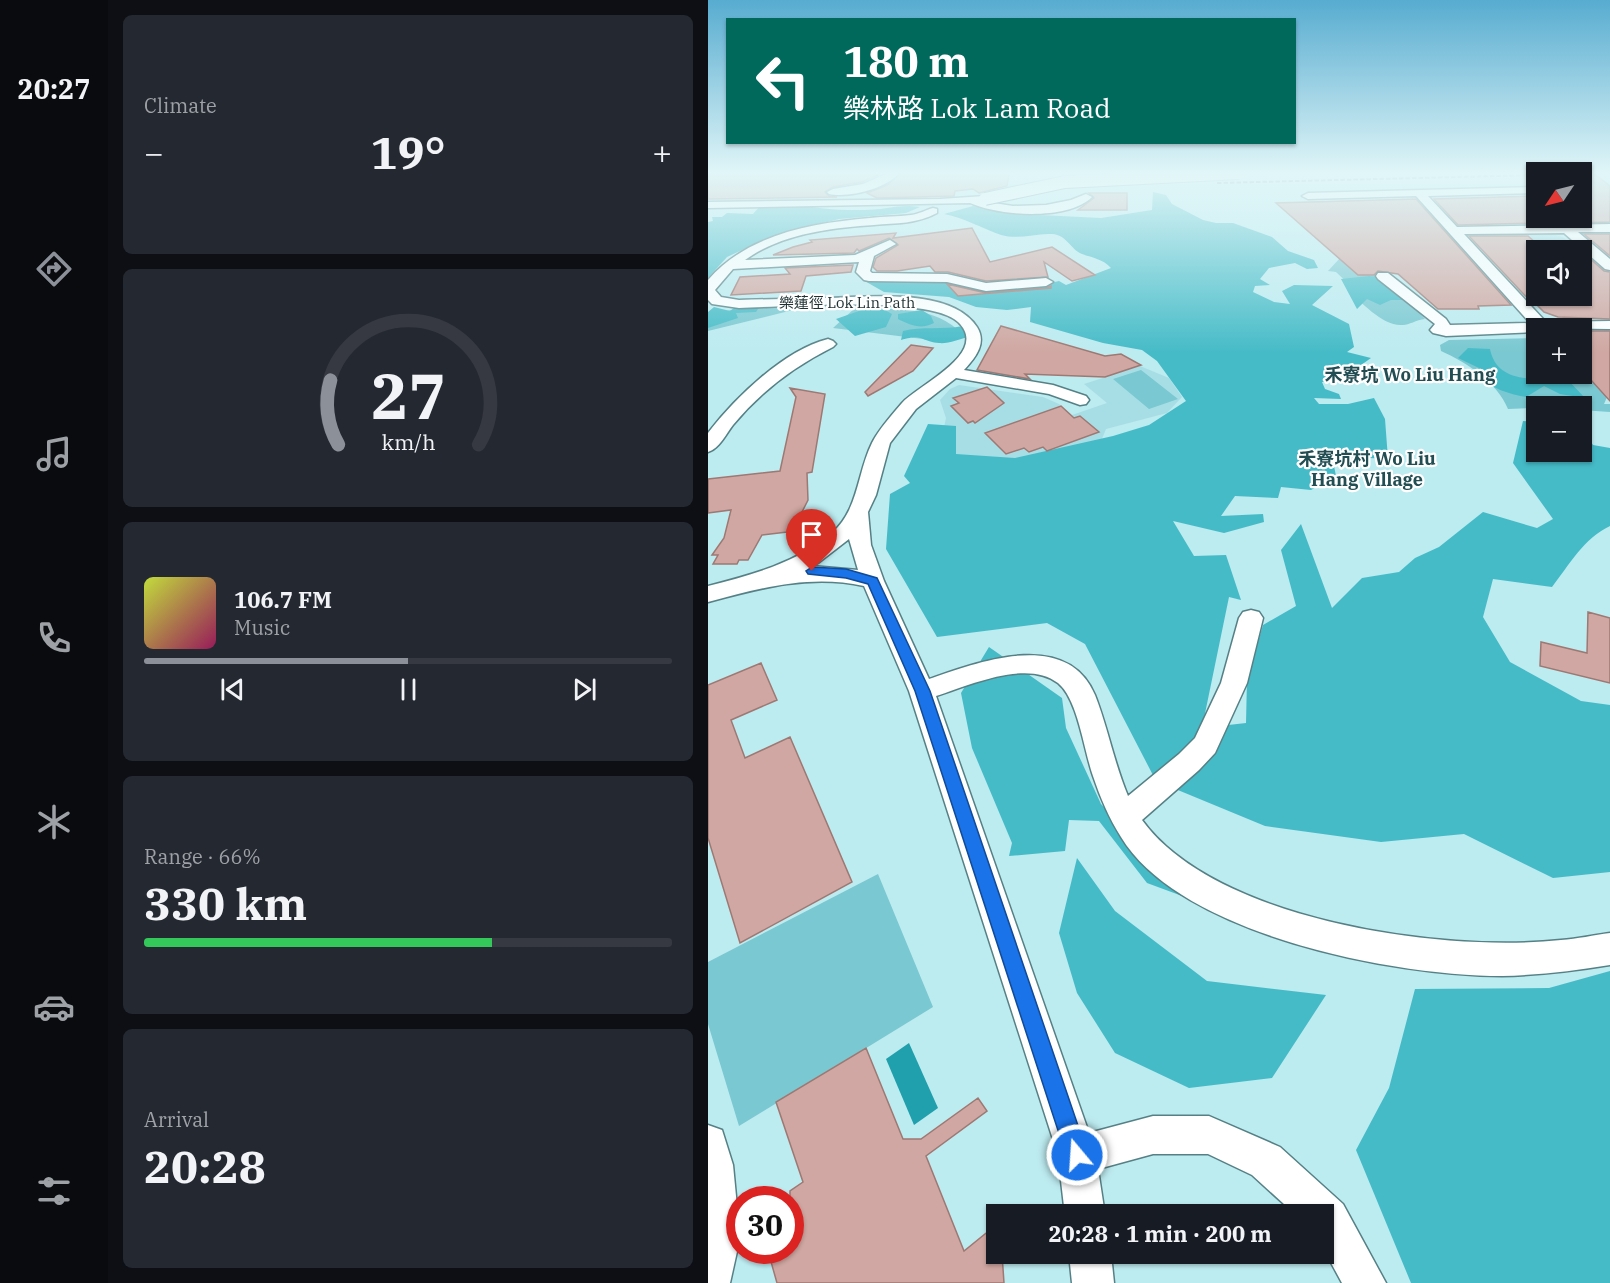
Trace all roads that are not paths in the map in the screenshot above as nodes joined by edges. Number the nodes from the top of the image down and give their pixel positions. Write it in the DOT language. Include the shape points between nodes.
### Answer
graph roads {
  1 [pos="799,233"];
  2 [pos="1457,233"];
  3 [pos="1572,233"];
  4 [pos="890,244"];
  5 [pos="868,255"];
  6 [pos="730,266"];
  7 [pos="1610,266"];
  8 [pos="1383,276"];
  9 [pos="1046,282"];
  10 [pos="708,290"];
  11 [pos="739,304"];
  12 [pos="708,313"];
  13 [pos="1534,318"];
  14 [pos="1610,325"];
  15 [pos="1592,326"];
  16 [pos="1526,327"];
  17 [pos="828,344"];
  18 [pos="953,373"];
  19 [pos="1080,400"];
  20 [pos="708,446"];
  21 [pos="858,512"];
  22 [pos="768,578"];
  23 [pos="873,581"];
  24 [pos="708,594"];
  25 [pos="1251,618"];
  26 [pos="922,691"];
  27 [pos="1124,817"];
  28 [pos="1610,949"];
  29 [pos="708,1144"];
  30 [pos="1077,1155"];
  31 [pos="1083,1204"];
  32 [pos="1091,1264"];
  33 [pos="709,1283"];
  34 [pos="1093,1283"];
  35 [pos="1365,1283"];
  1 -- 6 [label="street" via="760,248"];
  2 -- 13 [label="street"];
  3 -- 7 [label="street"];
  4 -- 5 [label="street"];
  5 -- 6 [label="street"];
  5 -- 9 [label="street" via="863,272 869,277 947,278 986,286"];
  6 -- 10 [label="street"];
  8 -- 16 [label="street" via="1441,322 1442,330"];
  10 -- 11 [label="street, 樂蓮徑 Lok Lin Path" via="717,301"];
  11 -- 12 [label="street, 樂蓮徑 Lok Lin Path"];
  11 -- 18 [label="street, 樂蓮徑 Lok Lin Path" via="892,301 940,306 965,320 974,334 967,357"];
  14 -- 15 [label="street"];
  17 -- 20 [label="street" via="793,362 763,387 738,409"];
  18 -- 19 [label="street" via="1053,390"];
  18 -- 21 [label="street, 樂蓮徑 Lok Lin Path" via="923,396 921,411 899,443 880,490"];
  21 -- 22 [label="street" via="840,537 810,558"];
  21 -- 23 [label="street" via="860,545"];
  22 -- 23 [label="street" via="812,571 846,573"];
  22 -- 24 [label="street"];
  23 -- 26 [label="street"];
  25 -- 27 [label="street" via="1234,682 1205,745"];
  26 -- 27 [label="street" via="1016,664 1045,665 1064,673 1082,695"];
  26 -- 30 [label="street"];
  27 -- 28 [label="street" via="1155,857 1199,889 1255,914 1341,940 1421,954 1498,960 1568,958"];
  29 -- 33 [label="street" via="718,1239"];
  30 -- 31 [label="street"];
  30 -- 35 [label="street" via="1153,1135 1209,1135 1266,1161 1329,1218"];
  32 -- 34 [label="street"];
}
